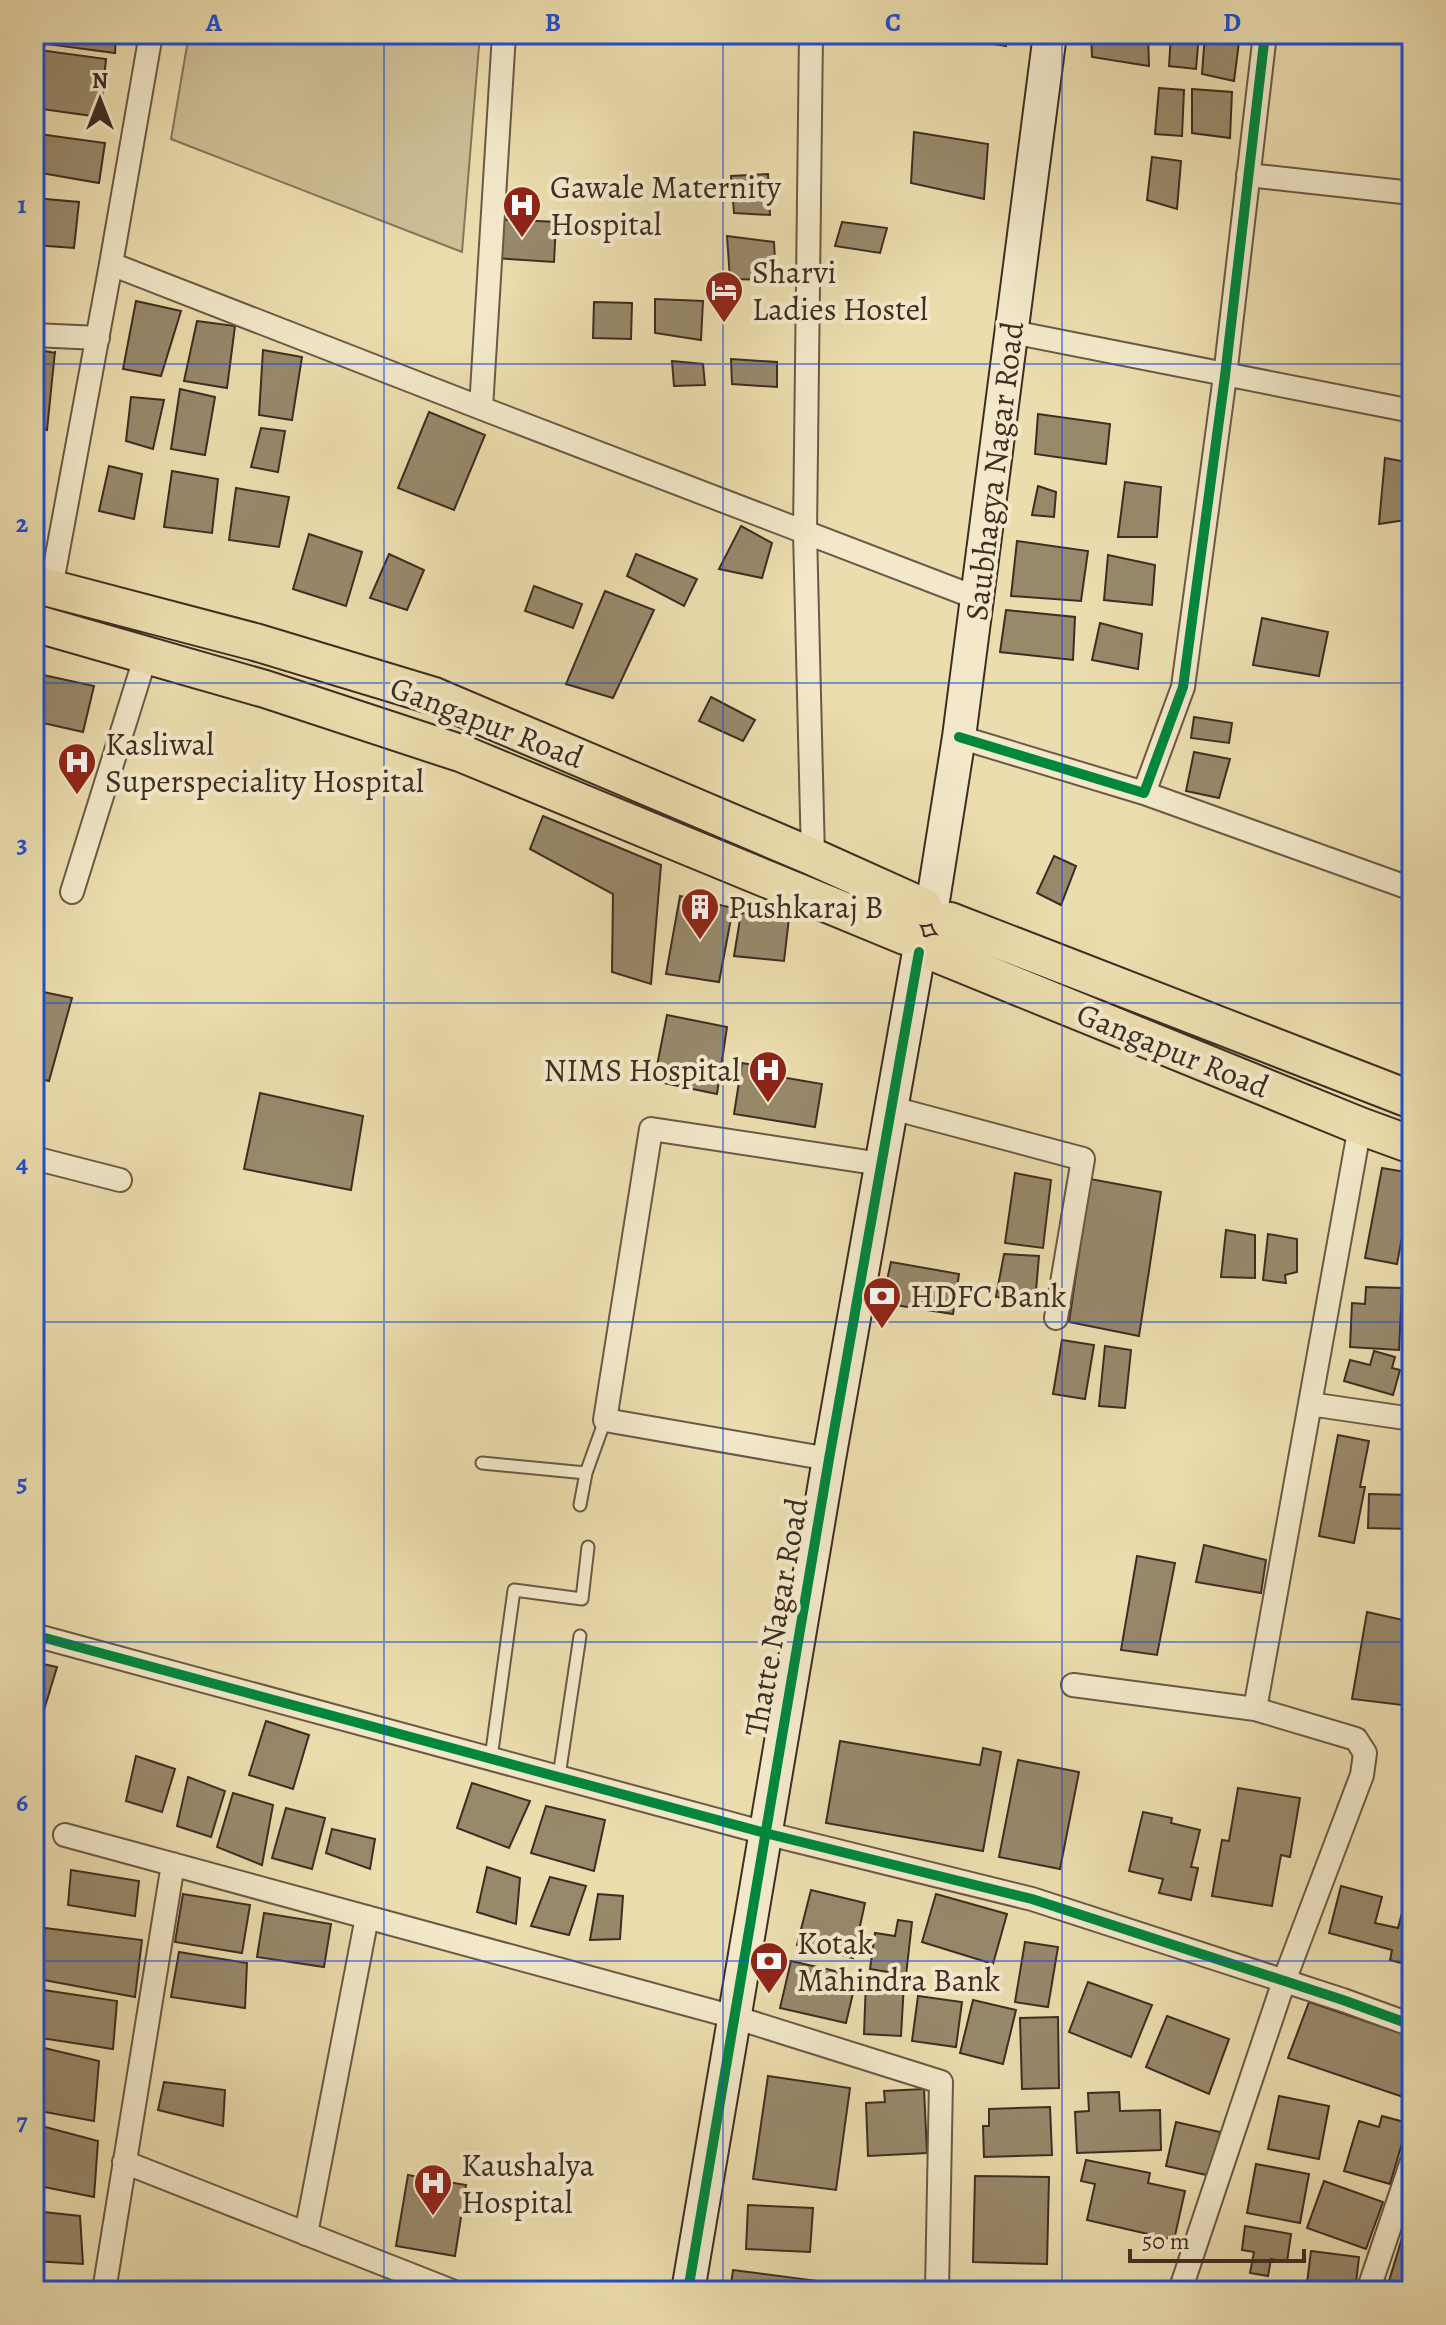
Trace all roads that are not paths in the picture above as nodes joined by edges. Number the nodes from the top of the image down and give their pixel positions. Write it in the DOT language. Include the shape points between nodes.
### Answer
graph roads {
  1 [pos="151,34"];
  2 [pos="504,34"];
  3 [pos="811,34"];
  4 [pos="1050,34"];
  5 [pos="1265,34"];
  6 [pos="1248,175"];
  7 [pos="1412,193"];
  8 [pos="111,264"];
  9 [pos="1012,332"];
  10 [pos="34,335"];
  11 [pos="98,338"];
  12 [pos="1225,376"];
  13 [pos="481,408"];
  14 [pos="1412,411"];
  15 [pos="805,532"];
  16 [pos="42,586"];
  17 [pos="977,598"];
  18 [pos="34,623"];
  19 [pos="146,655"];
  20 [pos="959,737"];
  21 [pos="1144,793"];
  22 [pos="813,857"];
  23 [pos="1412,888"];
  24 [pos="72,892"];
  25 [pos="927,929"];
  26 [pos="1412,1100"];
  27 [pos="892,1108"];
  28 [pos="1360,1126"];
  29 [pos="1412,1145"];
  30 [pos="34,1158"];
  31 [pos="881,1164"];
  32 [pos="120,1180"];
  33 [pos="1056,1318"];
  34 [pos="1310,1404"];
  35 [pos="1412,1419"];
  36 [pos="605,1420"];
  37 [pos="829,1459"];
  38 [pos="482,1463"];
  39 [pos="586,1473"];
  40 [pos="580,1505"];
  41 [pos="588,1547"];
  42 [pos="34,1635"];
  43 [pos="580,1636"];
  44 [pos="1073,1685"];
  45 [pos="1255,1709"];
  46 [pos="491,1758"];
  47 [pos="559,1776"];
  48 [pos="765,1833"];
  49 [pos="65,1835"];
  50 [pos="173,1864"];
  51 [pos="367,1917"];
  52 [pos="1284,1981"];
  53 [pos="734,2017"];
  54 [pos="1412,2025"];
  55 [pos="1412,2161"];
  56 [pos="124,2162"];
  57 [pos="306,2234"];
  58 [pos="104,2291"];
  59 [pos="452,2291"];
  60 [pos="688,2291"];
  61 [pos="937,2291"];
  62 [pos="1180,2291"];
  63 [pos="1368,2291"];
  1 -- 8 [label="street"];
  2 -- 13 [label="street"];
  3 -- 15 [label="street"];
  4 -- 9 [label="street, Saubhagya Nagar Road"];
  5 -- 6 [label="street"];
  6 -- 7 [label="street"];
  6 -- 12 [label="street"];
  8 -- 11 [label="street"];
  8 -- 13 [label="street"];
  9 -- 12 [label="street"];
  9 -- 17 [label="street, Saubhagya Nagar Road"];
  10 -- 11 [label="street"];
  11 -- 16 [label="street"];
  12 -- 14 [label="street"];
  12 -- 21 [label="street" via="1183,687"];
  13 -- 15 [label="street"];
  15 -- 17 [label="street"];
  15 -- 22 [label="street"];
  16 -- 22 [label="main road, Gangapur Road" via="434,696"];
  17 -- 20 [label="street, Saubhagya Nagar Road"];
  18 -- 19 [label="main road, Gangapur Road"];
  19 -- 24 [label="street"];
  19 -- 25 [label="main road, Gangapur Road" via="463,754"];
  20 -- 21 [label="street"];
  20 -- 25 [label="street, Saubhagya Nagar Road"];
  21 -- 23 [label="street"];
  22 -- 25 [label="main road, Gangapur Road"];
  25 -- 26 [label="main road, Gangapur Road"];
  25 -- 27 [label="street, Thatte Nagar Road"];
  25 -- 28 [label="main road, Gangapur Road"];
  27 -- 31 [label="street, Thatte Nagar Road"];
  27 -- 33 [label="street" via="1083,1159"];
  28 -- 29 [label="main road, Gangapur Road"];
  28 -- 34 [label="street"];
  30 -- 32 [label="street"];
  31 -- 36 [label="street" via="651,1129"];
  31 -- 37 [label="street, Thatte Nagar Road"];
  34 -- 35 [label="street"];
  34 -- 45 [label="street"];
  36 -- 37 [label="street"];
  36 -- 39 [label="lane"];
  37 -- 48 [label="street, Thatte Nagar Road"];
  38 -- 39 [label="lane"];
  39 -- 40 [label="lane"];
  41 -- 46 [label="lane" via="582,1599 514,1590"];
  42 -- 46 [label="street"];
  43 -- 47 [label="lane"];
  44 -- 45 [label="street"];
  45 -- 52 [label="street" via="1356,1739 1365,1753 1362,1775"];
  46 -- 47 [label="street"];
  47 -- 48 [label="street"];
  48 -- 52 [label="street" via="1032,1899"];
  48 -- 53 [label="street, Thatte Nagar Road"];
  49 -- 50 [label="street"];
  50 -- 51 [label="street"];
  50 -- 56 [label="street"];
  51 -- 53 [label="street"];
  51 -- 57 [label="street"];
  52 -- 54 [label="street"];
  52 -- 62 [label="street"];
  53 -- 60 [label="street, Thatte Nagar Road"];
  53 -- 61 [label="street" via="941,2082"];
  55 -- 63 [label="street"];
  56 -- 57 [label="street"];
  56 -- 58 [label="street"];
  57 -- 59 [label="street"];
}
